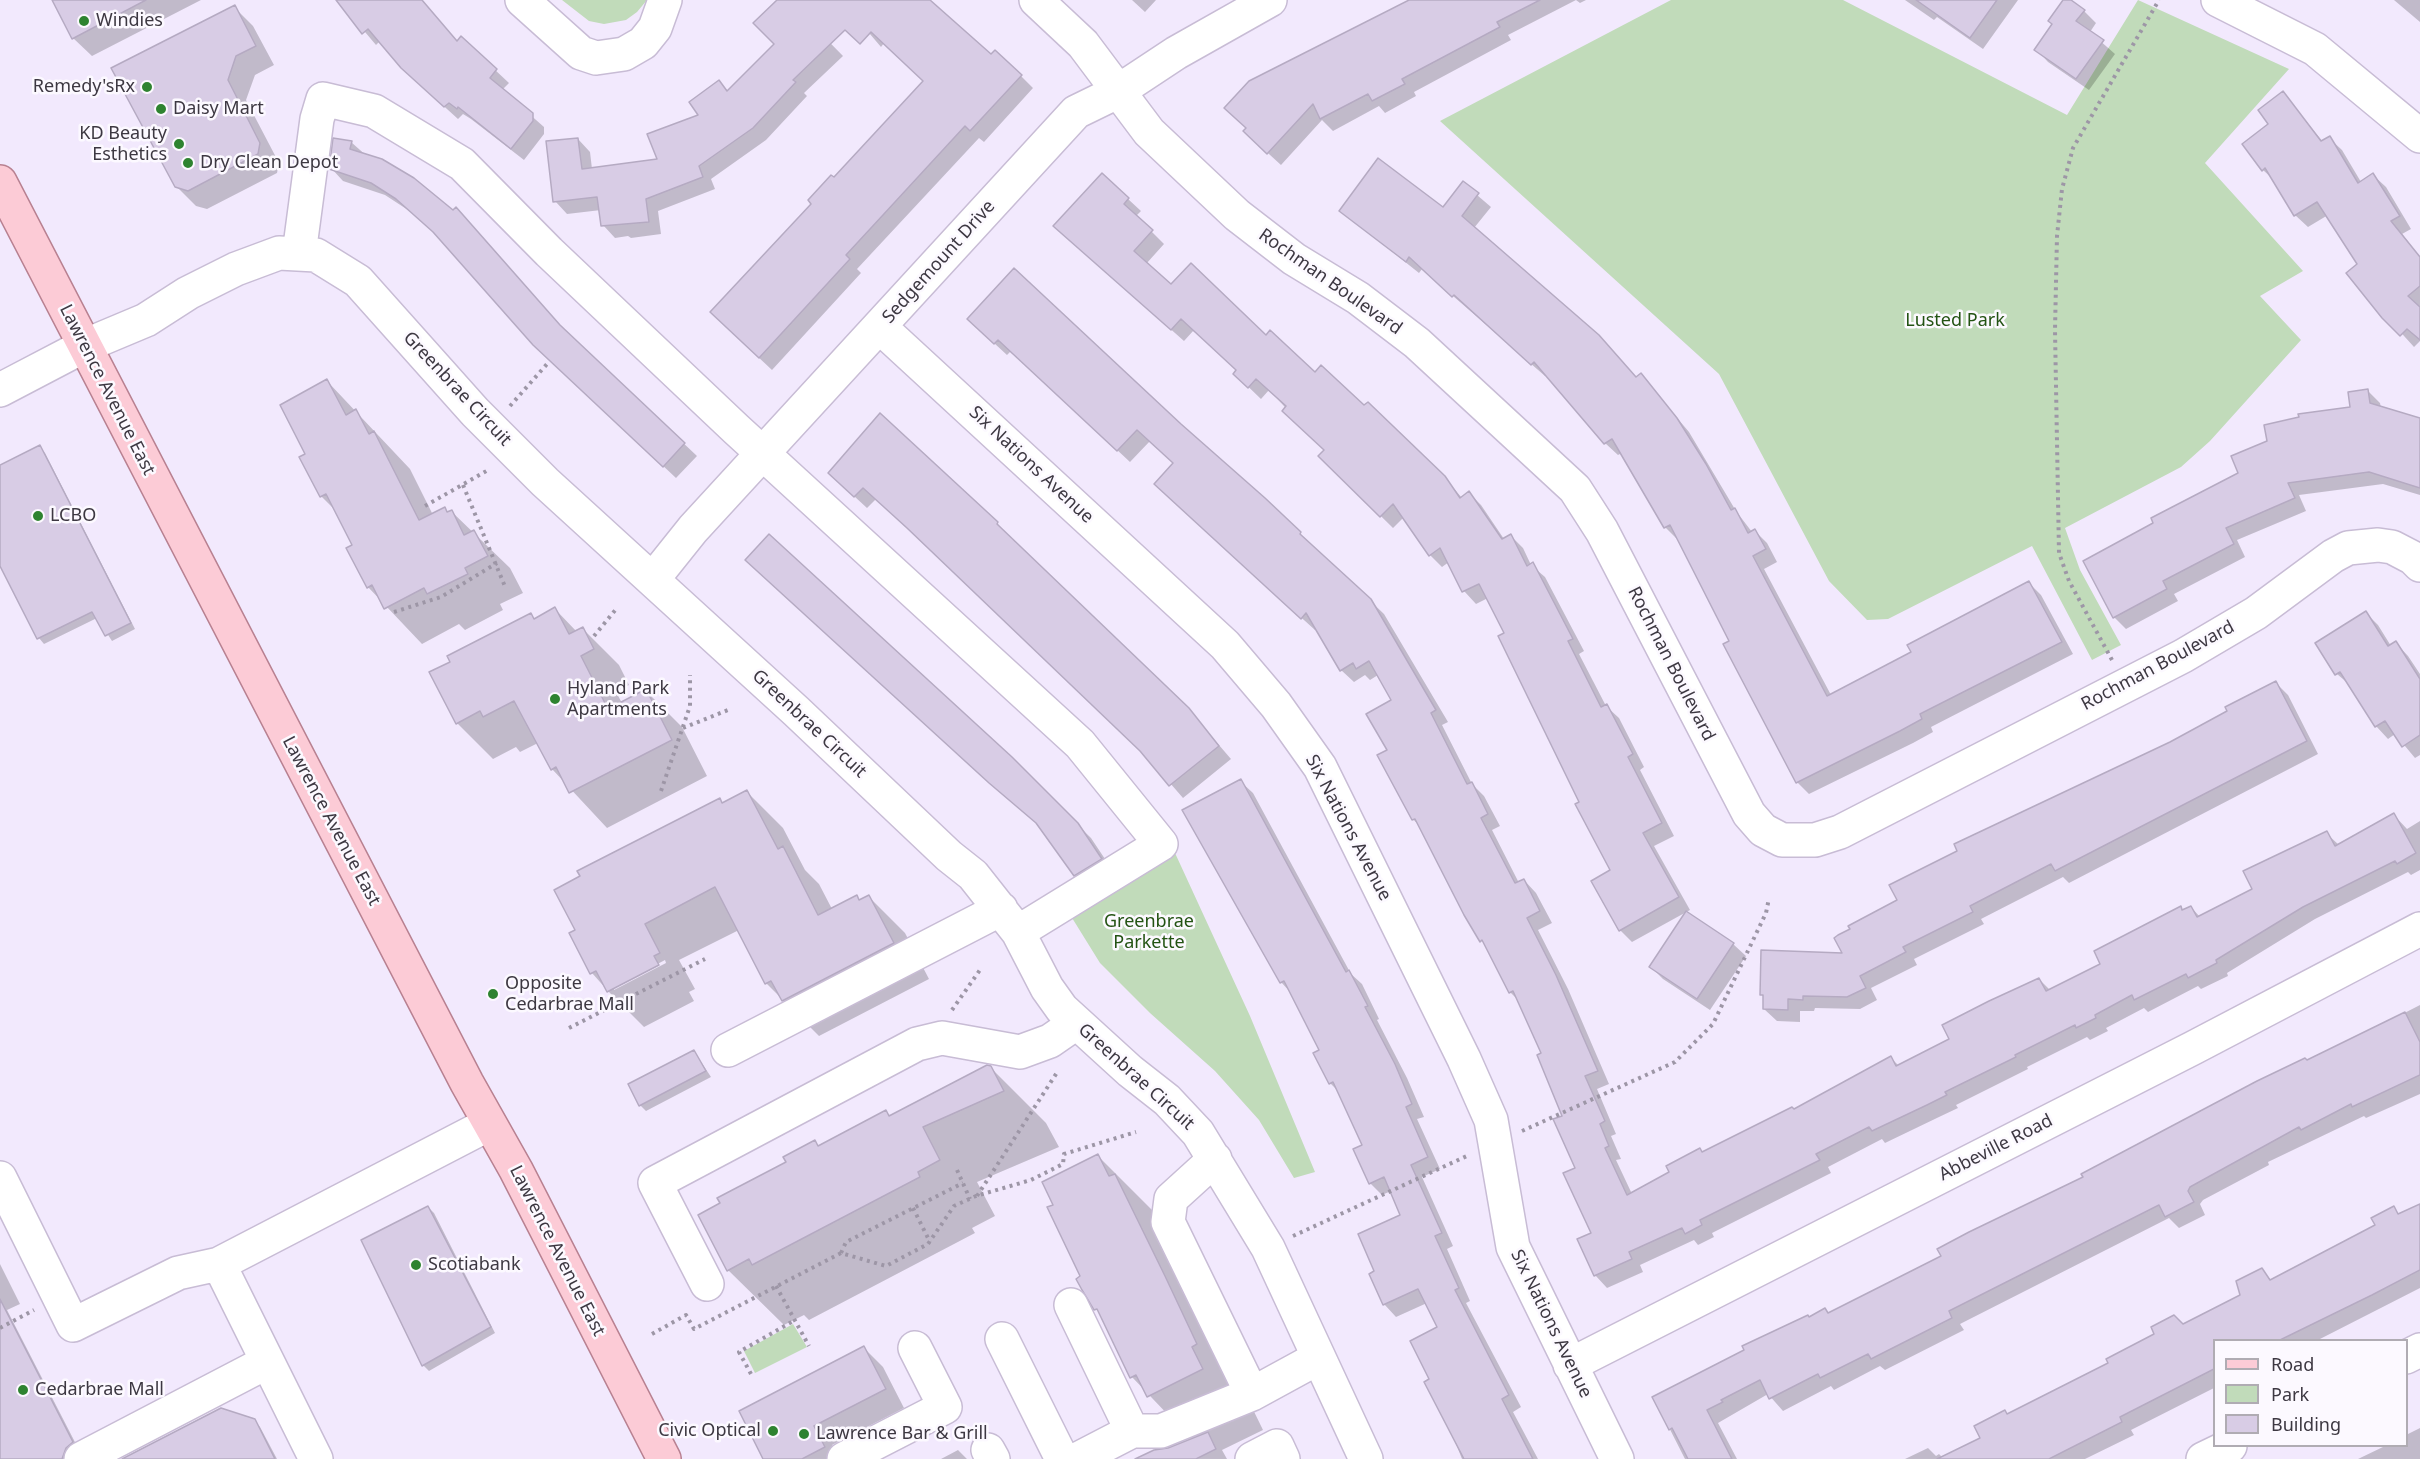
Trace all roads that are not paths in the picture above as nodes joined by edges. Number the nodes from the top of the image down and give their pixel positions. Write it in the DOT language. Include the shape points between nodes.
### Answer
graph roads {
  1 [pos="522,0"];
  2 [pos="665,0"];
  3 [pos="1036,0"];
  4 [pos="1270,0"];
  5 [pos="2218,0"];
  6 [pos="1117,93"];
  7 [pos="2420,136"];
  8 [pos="0,182"];
  9 [pos="299,254"];
  10 [pos="880,327"];
  11 [pos="84,346"];
  12 [pos="0,390"];
  13 [pos="764,452"];
  14 [pos="2420,565"];
  15 [pos="653,579"];
  16 [pos="1010,921"];
  17 [pos="2420,929"];
  18 [pos="1077,1023"];
  19 [pos="728,1050"];
  20 [pos="489,1124"];
  21 [pos="1215,1159"];
  22 [pos="0,1178"];
  23 [pos="219,1264"];
  24 [pos="708,1284"];
  25 [pos="1071,1305"];
  26 [pos="1002,1339"];
  27 [pos="915,1348"];
  28 [pos="1318,1358"];
  29 [pos="267,1362"];
  30 [pos="1570,1365"];
  31 [pos="1252,1394"];
  32 [pos="1132,1431"];
  33 [pos="2228,1447"];
  34 [pos="81,1459"];
  35 [pos="316,1459"];
  36 [pos="664,1459"];
  37 [pos="844,1459"];
  38 [pos="1062,1459"];
  39 [pos="1078,1459"];
  40 [pos="1252,1459"];
  41 [pos="1283,1459"];
  42 [pos="1366,1459"];
  43 [pos="1617,1459"];
  44 [pos="2203,1459"];
  1 -- 2 [label="street" via="581,53 596,58 624,54 643,43 655,28"];
  3 -- 6 [label="street, Rochman Boulevard" via="1083,44"];
  4 -- 6 [label="street, Sedgemount Drive" via="1176,53"];
  5 -- 7 [label="street" via="2315,49"];
  6 -- 10 [label="street, Sedgemount Drive" via="1076,112"];
  6 -- 14 [label="street, Rochman Boulevard" via="1149,132 1237,215 1417,343 1575,489 1602,531 1745,806 1755,822 1782,840 1804,842 1840,832 2126,685 2247,618 2348,548 2392,548"];
  8 -- 11 [label="main road, Lawrence Avenue East"];
  9 -- 11 [label="street, Greenbrae Circuit" via="279,253 236,269 146,320"];
  9 -- 13 [label="street" via="323,99 374,111 462,164 549,252"];
  9 -- 15 [label="street, Greenbrae Circuit" via="316,255 358,281 490,427 593,528"];
  10 -- 13 [label="street, Sedgemount Drive"];
  10 -- 30 [label="street, Six Nations Avenue" via="1200,620 1276,705 1325,778 1491,1120 1513,1247"];
  11 -- 12 [label="street, Greenbrae Circuit"];
  11 -- 20 [label="main road, Lawrence Avenue East"];
  13 -- 15 [label="street, Sedgemount Drive"];
  13 -- 16 [label="street" via="1080,744 1161,844"];
  15 -- 16 [label="street, Greenbrae Circuit" via="973,875"];
  16 -- 18 [label="street, Greenbrae Circuit" via="1047,988"];
  16 -- 19 [label="street"];
  17 -- 30 [label="street, Abbeville Road"];
  18 -- 21 [label="street, Greenbrae Circuit" via="1173,1105"];
  18 -- 24 [label="street" via="1050,1041 1020,1052 942,1038 917,1044 655,1183"];
  20 -- 23 [label="street"];
  20 -- 36 [label="main road, Lawrence Avenue East"];
  21 -- 28 [label="street, Greenbrae Circuit" via="1268,1248"];
  21 -- 31 [label="street" via="1171,1199 1168,1222"];
  22 -- 23 [label="street" via="73,1325 178,1273"];
  23 -- 29 [label="street"];
  25 -- 32 [label="street"];
  26 -- 38 [label="street"];
  27 -- 37 [label="street" via="945,1407"];
  28 -- 31 [label="street"];
  28 -- 42 [label="street, Greenbrae Circuit"];
  29 -- 34 [label="street"];
  29 -- 35 [label="street"];
  30 -- 43 [label="street, Six Nations Avenue"];
  31 -- 32 [label="street" via="1161,1431"];
  32 -- 39 [label="street"];
  33 -- 44 [label="street"];
  40 -- 41 [label="street" via="1277,1446"];
}
